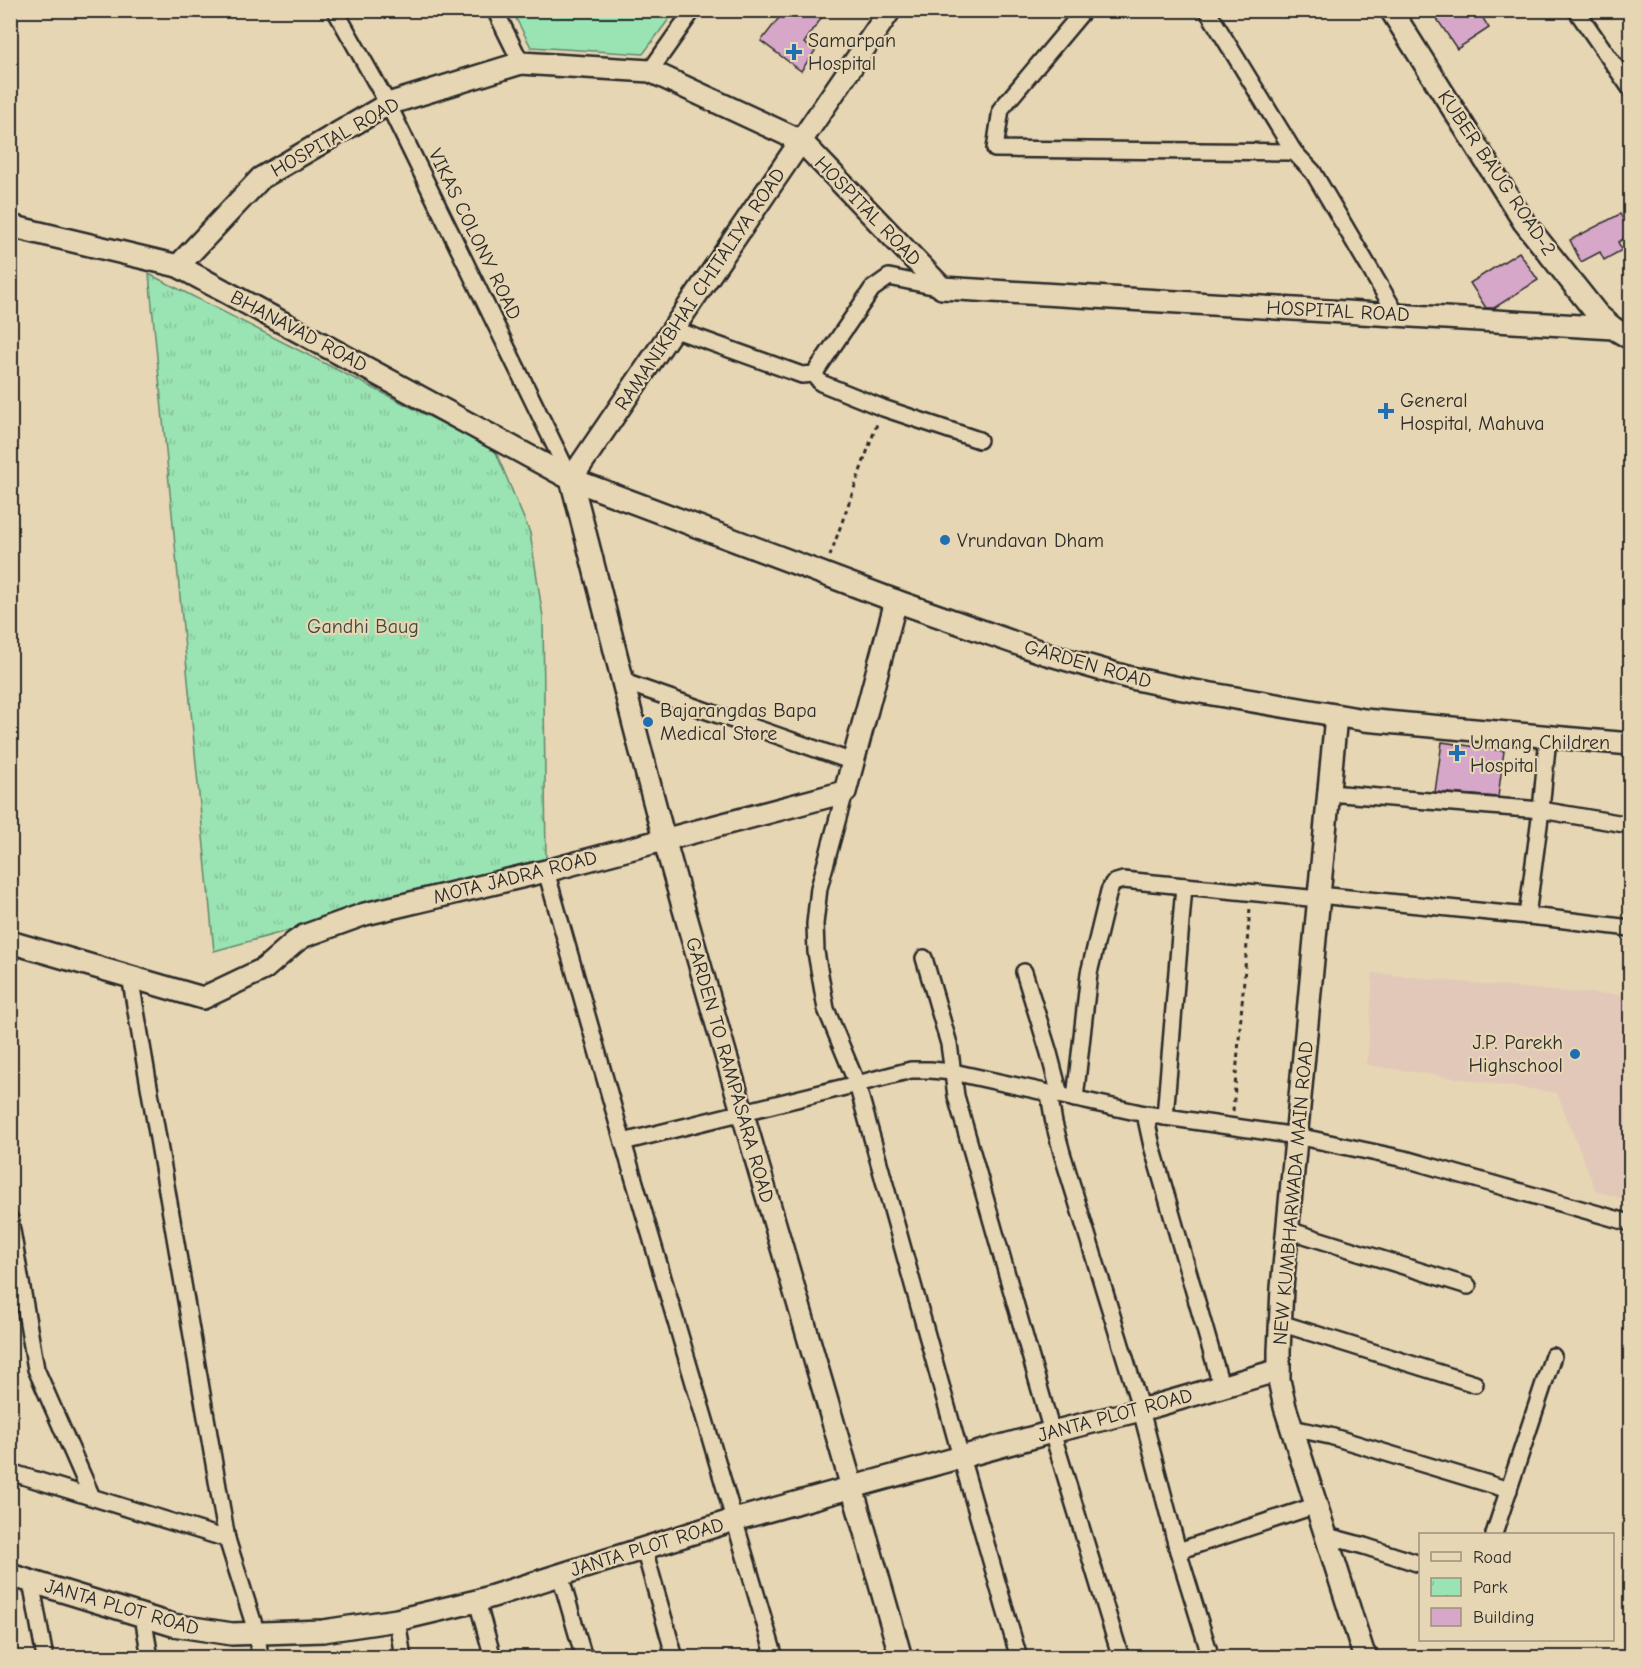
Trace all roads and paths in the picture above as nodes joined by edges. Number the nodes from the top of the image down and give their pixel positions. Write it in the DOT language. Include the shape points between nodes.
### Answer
graph roads {
  1 [pos="335,10"];
  2 [pos="495,10"];
  3 [pos="693,10"];
  4 [pos="890,10"];
  5 [pos="1084,10"];
  6 [pos="1207,10"];
  7 [pos="1391,10"];
  8 [pos="1576,10"];
  9 [pos="521,63"];
  10 [pos="650,71"];
  11 [pos="1630,88"];
  12 [pos="388,104"];
  13 [pos="801,141"];
  14 [pos="1294,152"];
  15 [pos="10,226"];
  16 [pos="178,266"];
  17 [pos="942,288"];
  18 [pos="1397,315"];
  19 [pos="673,329"];
  20 [pos="1622,333"];
  21 [pos="814,374"];
  22 [pos="883,408"];
  23 [pos="979,440"];
  24 [pos="572,478"];
  25 [pos="824,573"];
  26 [pos="896,601"];
  27 [pos="624,682"];
  28 [pos="1336,716"];
  29 [pos="1548,737"];
  30 [pos="1630,744"];
  31 [pos="853,762"];
  32 [pos="845,792"];
  33 [pos="1329,793"];
  34 [pos="1541,810"];
  35 [pos="1630,825"];
  36 [pos="664,839"];
  37 [pos="546,871"];
  38 [pos="1184,886"];
  39 [pos="1251,891"];
  40 [pos="1319,897"];
  41 [pos="1527,915"];
  42 [pos="1630,928"];
  43 [pos="10,942"];
  44 [pos="924,958"];
  45 [pos="1024,972"];
  46 [pos="130,976"];
  47 [pos="953,1072"];
  48 [pos="856,1084"];
  49 [pos="1061,1096"];
  50 [pos="742,1112"];
  51 [pos="1145,1114"];
  52 [pos="1165,1118"];
  53 [pos="1231,1127"];
  54 [pos="1297,1136"];
  55 [pos="623,1142"];
  56 [pos="10,1219"];
  57 [pos="1630,1223"];
  58 [pos="1288,1230"];
  59 [pos="16,1283"];
  60 [pos="1468,1286"];
  61 [pos="1280,1323"];
  62 [pos="1553,1356"];
  63 [pos="1279,1370"];
  64 [pos="1475,1384"];
  65 [pos="1221,1385"];
  66 [pos="1141,1410"];
  67 [pos="1292,1428"];
  68 [pos="1052,1432"];
  69 [pos="961,1457"];
  70 [pos="10,1472"];
  71 [pos="853,1487"];
  72 [pos="1509,1490"];
  73 [pos="92,1497"];
  74 [pos="1317,1505"];
  75 [pos="734,1520"];
  76 [pos="1494,1533"];
  77 [pos="1327,1536"];
  78 [pos="228,1539"];
  79 [pos="645,1549"];
  80 [pos="1178,1551"];
  81 [pos="1419,1564"];
  82 [pos="10,1575"];
  83 [pos="560,1575"];
  84 [pos="31,1581"];
  85 [pos="477,1601"];
  86 [pos="142,1616"];
  87 [pos="397,1620"];
  88 [pos="256,1634"];
  89 [pos="45,1658"];
  90 [pos="150,1658"];
  91 [pos="260,1658"];
  92 [pos="403,1658"];
  93 [pos="493,1658"];
  94 [pos="584,1658"];
  95 [pos="675,1658"];
  96 [pos="775,1658"];
  97 [pos="901,1658"];
  98 [pos="1019,1658"];
  99 [pos="1121,1658"];
  100 [pos="1211,1658"];
  101 [pos="1367,1658"];
  1 -- 12 [label="street, VIKAS COLONY ROAD"];
  2 -- 9 [label="street"];
  3 -- 10 [label="street"];
  4 -- 13 [label="main road, RAMANIKBHAI CHITALIYA ROAD"];
  5 -- 14 [label="street" via="1001,109 995,149"];
  6 -- 14 [label="street"];
  7 -- 20 [label="main road, KUBER BAUG ROAD-2" via="1524,222 1598,315"];
  8 -- 11 [label="street"];
  9 -- 10 [label="main road, HOSPITAL ROAD"];
  9 -- 12 [label="main road, HOSPITAL ROAD"];
  10 -- 13 [label="main road, HOSPITAL ROAD"];
  12 -- 16 [label="main road, HOSPITAL ROAD" via="261,178"];
  12 -- 24 [label="street, VIKAS COLONY ROAD"];
  13 -- 17 [label="main road, HOSPITAL ROAD"];
  13 -- 19 [label="main road, RAMANIKBHAI CHITALIYA ROAD"];
  14 -- 18 [label="street" via="1313,172"];
  15 -- 16 [label="main road, BHANAVAD ROAD"];
  16 -- 24 [label="main road, BHANAVAD ROAD"];
  17 -- 18 [label="main road, HOSPITAL ROAD"];
  17 -- 21 [label="street" via="889,277 872,289"];
  18 -- 20 [label="main road, HOSPITAL ROAD"];
  19 -- 21 [label="street" via="802,375"];
  19 -- 24 [label="main road, RAMANIKBHAI CHITALIYA ROAD"];
  21 -- 22 [label="street" via="821,383"];
  22 -- 23 [label="street"];
  22 -- 25 [label="path"];
  24 -- 25 [label="main road, GARDEN ROAD"];
  24 -- 27 [label="main road, GARDEN TO RAMPASARA ROAD"];
  25 -- 26 [label="main road, GARDEN ROAD"];
  26 -- 28 [label="main road, GARDEN ROAD" via="1047,654 1127,677"];
  26 -- 31 [label="main road"];
  27 -- 31 [label="street"];
  27 -- 36 [label="main road, GARDEN TO RAMPASARA ROAD"];
  28 -- 29 [label="main road, GARDEN ROAD"];
  28 -- 33 [label="main road, NEW KUMBHARWADA MAIN ROAD"];
  29 -- 30 [label="main road, GARDEN ROAD"];
  29 -- 34 [label="street"];
  31 -- 32 [label="main road"];
  32 -- 36 [label="main road, MOTA JADRA ROAD"];
  32 -- 48 [label="street" via="819,888 816,952 826,1009"];
  33 -- 34 [label="street"];
  33 -- 40 [label="main road, NEW KUMBHARWADA MAIN ROAD"];
  34 -- 35 [label="street"];
  34 -- 41 [label="street"];
  36 -- 37 [label="main road, MOTA JADRA ROAD"];
  36 -- 50 [label="main road, GARDEN TO RAMPASARA ROAD"];
  37 -- 46 [label="main road, MOTA JADRA ROAD" via="365,914 317,930 295,942 264,969 203,998"];
  37 -- 55 [label="street"];
  38 -- 39 [label="street"];
  38 -- 49 [label="street" via="1123,880 1110,886 1089,974 1085,1017"];
  38 -- 52 [label="street"];
  39 -- 40 [label="street"];
  39 -- 53 [label="path"];
  40 -- 41 [label="street"];
  40 -- 54 [label="main road, NEW KUMBHARWADA MAIN ROAD"];
  41 -- 42 [label="street"];
  43 -- 46 [label="main road, MOTA JADRA ROAD"];
  44 -- 47 [label="street" via="949,1044"];
  45 -- 49 [label="street"];
  46 -- 78 [label="street"];
  47 -- 48 [label="street" via="911,1070"];
  47 -- 49 [label="street"];
  47 -- 68 [label="street" via="956,1096"];
  48 -- 50 [label="street"];
  48 -- 69 [label="street"];
  49 -- 51 [label="street"];
  49 -- 66 [label="street" via="1054,1123"];
  50 -- 55 [label="street"];
  50 -- 71 [label="main road, GARDEN TO RAMPASARA ROAD"];
  51 -- 52 [label="street"];
  51 -- 65 [label="street"];
  52 -- 53 [label="street"];
  53 -- 54 [label="street"];
  54 -- 57 [label="street" via="1409,1160"];
  54 -- 58 [label="main road, NEW KUMBHARWADA MAIN ROAD"];
  55 -- 75 [label="street"];
  56 -- 59 [label="street"];
  58 -- 60 [label="street"];
  58 -- 61 [label="main road, NEW KUMBHARWADA MAIN ROAD"];
  59 -- 73 [label="street" via="36,1369"];
  61 -- 63 [label="main road, NEW KUMBHARWADA MAIN ROAD"];
  61 -- 64 [label="street"];
  62 -- 72 [label="street"];
  63 -- 65 [label="main road, JANTA PLOT ROAD"];
  63 -- 67 [label="main road, NEW KUMBHARWADA MAIN ROAD"];
  65 -- 66 [label="main road, JANTA PLOT ROAD"];
  66 -- 68 [label="main road, JANTA PLOT ROAD"];
  66 -- 80 [label="street"];
  67 -- 72 [label="street"];
  67 -- 74 [label="main road, NEW KUMBHARWADA MAIN ROAD"];
  68 -- 69 [label="main road, JANTA PLOT ROAD"];
  68 -- 99 [label="street"];
  69 -- 71 [label="main road, JANTA PLOT ROAD"];
  69 -- 98 [label="street"];
  70 -- 73 [label="street"];
  71 -- 75 [label="main road, JANTA PLOT ROAD"];
  71 -- 97 [label="main road, GARDEN TO RAMPASARA ROAD"];
  72 -- 76 [label="street"];
  73 -- 78 [label="street"];
  74 -- 77 [label="main road, NEW KUMBHARWADA MAIN ROAD"];
  74 -- 80 [label="street"];
  75 -- 79 [label="main road, JANTA PLOT ROAD"];
  75 -- 96 [label="street"];
  77 -- 81 [label="street"];
  77 -- 101 [label="main road, NEW KUMBHARWADA MAIN ROAD"];
  78 -- 88 [label="street"];
  79 -- 83 [label="main road, JANTA PLOT ROAD"];
  79 -- 95 [label="street"];
  80 -- 100 [label="street"];
  82 -- 84 [label="main road, JANTA PLOT ROAD"];
  83 -- 85 [label="main road, JANTA PLOT ROAD"];
  83 -- 94 [label="street"];
  84 -- 86 [label="main road, JANTA PLOT ROAD"];
  84 -- 89 [label="street"];
  85 -- 87 [label="main road, JANTA PLOT ROAD"];
  85 -- 93 [label="street"];
  86 -- 88 [label="main road, JANTA PLOT ROAD" via="204,1630"];
  86 -- 90 [label="street"];
  87 -- 88 [label="main road, JANTA PLOT ROAD" via="323,1631"];
  87 -- 92 [label="street"];
  88 -- 91 [label="street"];
}
